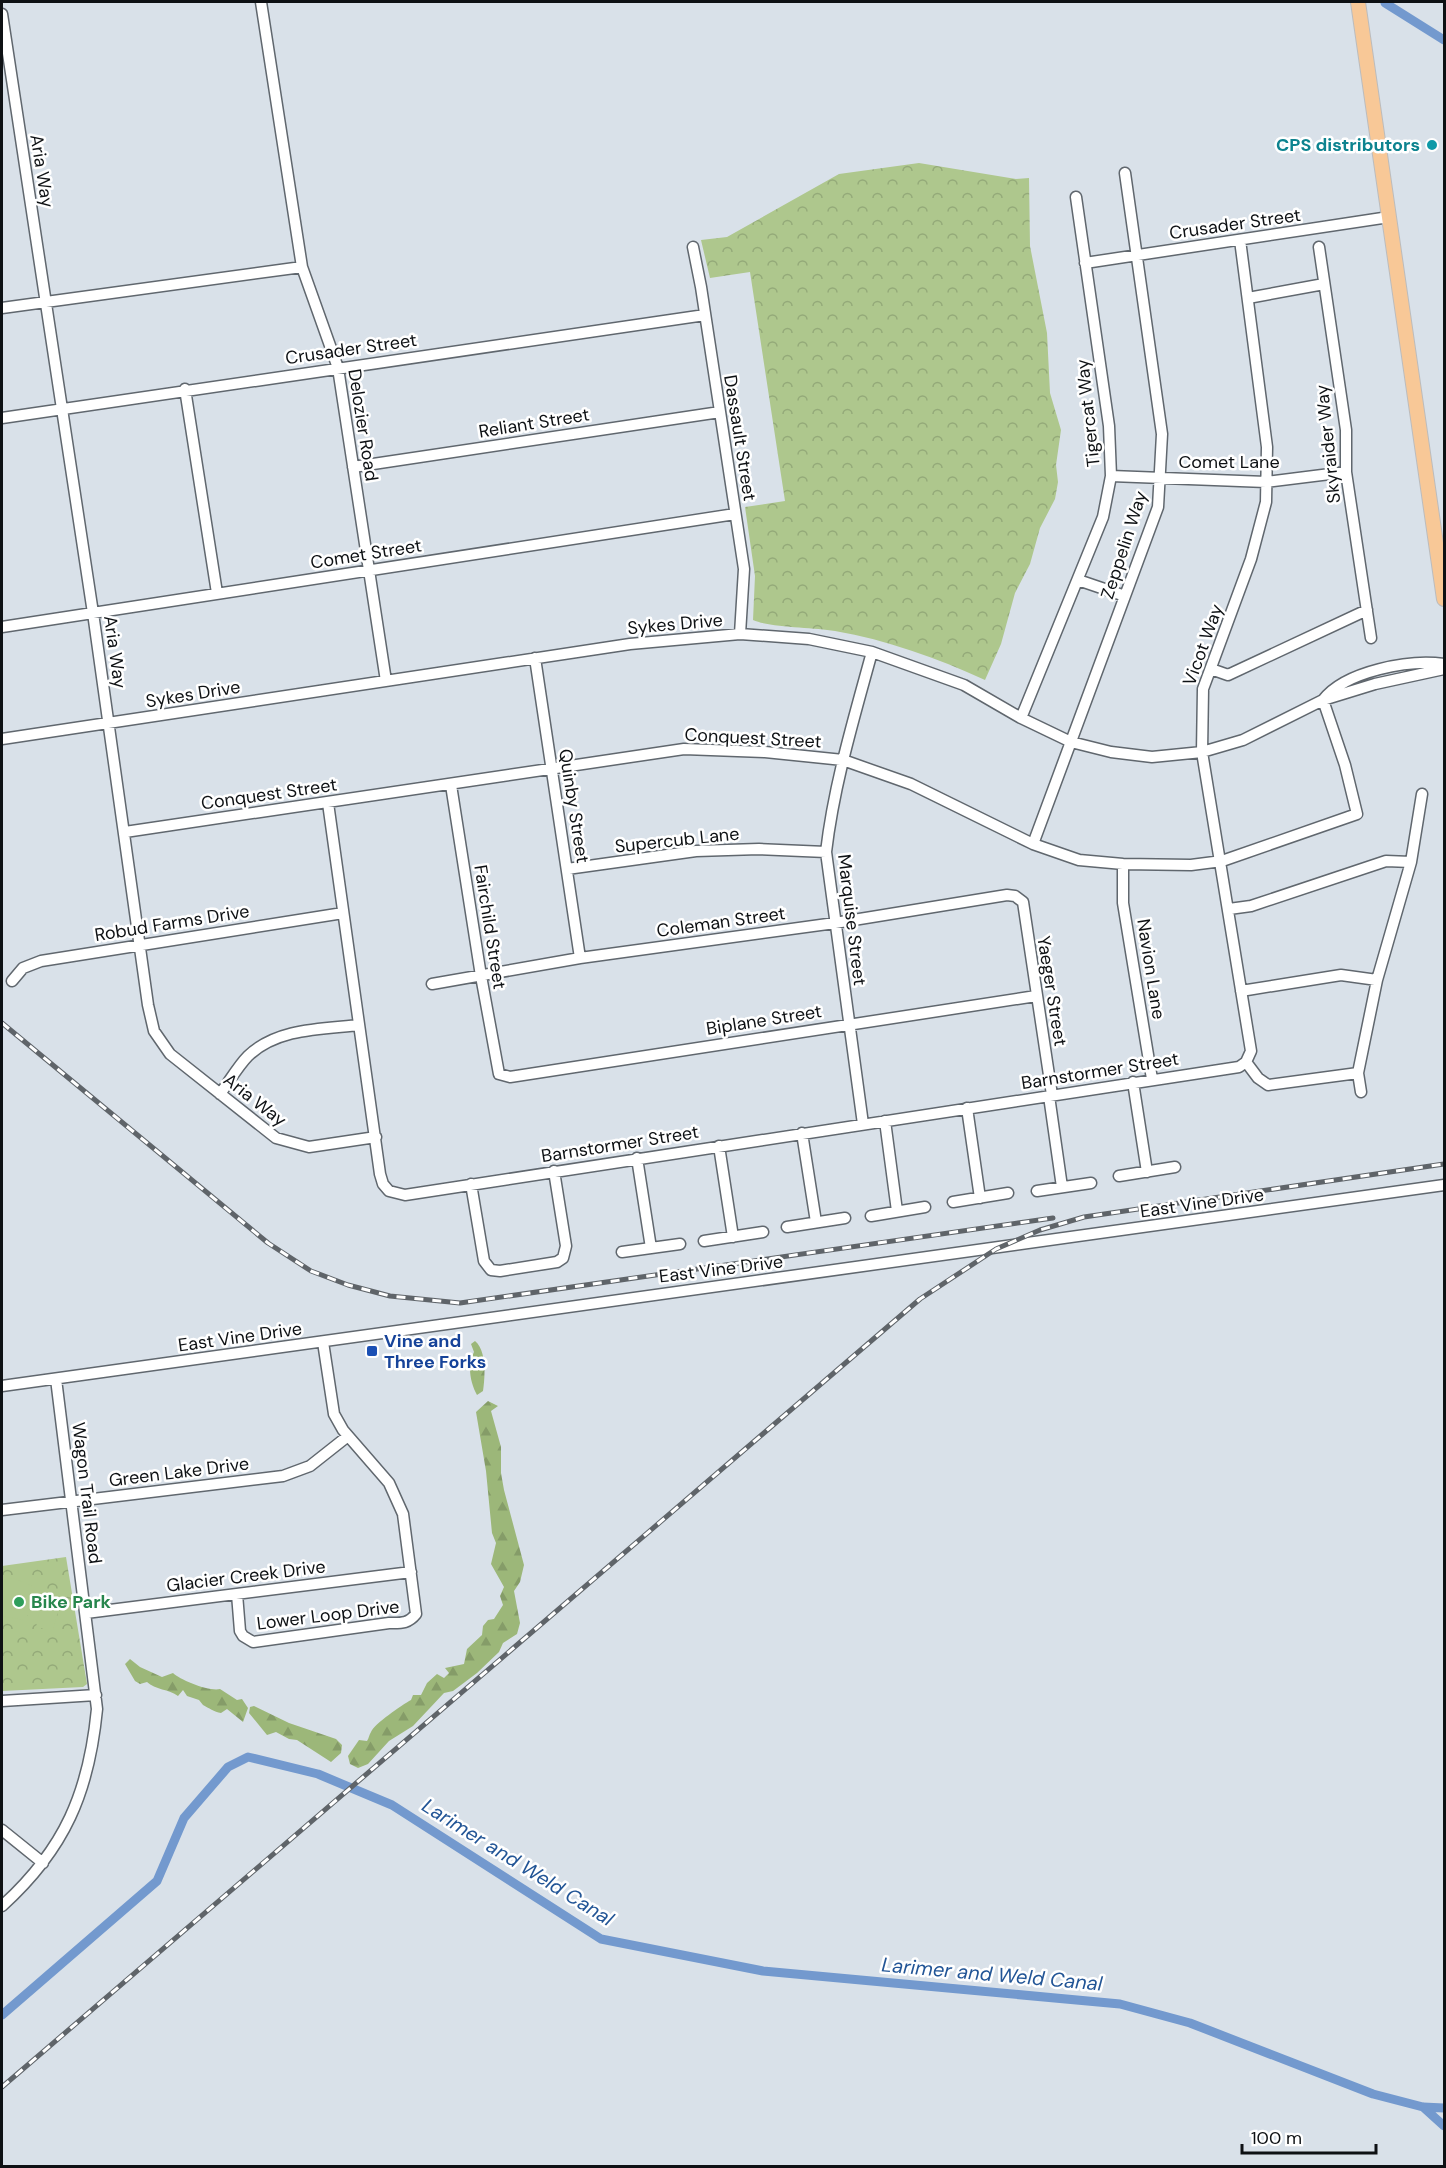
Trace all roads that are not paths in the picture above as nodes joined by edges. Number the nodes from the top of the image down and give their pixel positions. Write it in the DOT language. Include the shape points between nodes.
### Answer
graph roads {
  1 [pos="261,2"];
  2 [pos="1358,2"];
  3 [pos="2,14"];
  4 [pos="1125,173"];
  5 [pos="1076,197"];
  6 [pos="1389,218"];
  7 [pos="1240,240"];
  8 [pos="693,247"];
  9 [pos="1319,247"];
  10 [pos="1138,255"];
  11 [pos="1085,263"];
  12 [pos="303,267"];
  13 [pos="1324,284"];
  14 [pos="1248,298"];
  15 [pos="45,302"];
  16 [pos="2,308"];
  17 [pos="705,315"];
  18 [pos="338,368"];
  19 [pos="185,389"];
  20 [pos="61,409"];
  21 [pos="720,412"];
  22 [pos="2,418"];
  23 [pos="353,467"];
  24 [pos="1346,472"];
  25 [pos="1112,476"];
  26 [pos="1162,478"];
  27 [pos="1266,482"];
  28 [pos="735,514"];
  29 [pos="369,570"];
  30 [pos="1078,580"];
  31 [pos="218,593"];
  32 [pos="1125,596"];
  33 [pos="1444,599"];
  34 [pos="1367,610"];
  35 [pos="93,614"];
  36 [pos="2,627"];
  37 [pos="740,634"];
  38 [pos="1371,638"];
  39 [pos="872,652"];
  40 [pos="535,658"];
  41 [pos="1444,664"];
  42 [pos="1211,669"];
  43 [pos="1444,669"];
  44 [pos="386,681"];
  45 [pos="1323,700"];
  46 [pos="1021,718"];
  47 [pos="109,724"];
  48 [pos="2,739"];
  49 [pos="1071,742"];
  50 [pos="1202,752"];
  51 [pos="843,760"];
  52 [pos="552,770"];
  53 [pos="452,785"];
  54 [pos="1422,794"];
  55 [pos="328,803"];
  56 [pos="124,832"];
  57 [pos="1033,844"];
  58 [pos="826,852"];
  59 [pos="1222,861"];
  60 [pos="1412,862"];
  61 [pos="1123,864"];
  62 [pos="567,869"];
  63 [pos="1015,896"];
  64 [pos="1229,909"];
  65 [pos="343,913"];
  66 [pos="835,923"];
  67 [pos="140,945"];
  68 [pos="580,958"];
  69 [pos="481,976"];
  70 [pos="1377,980"];
  71 [pos="12,981"];
  72 [pos="432,984"];
  73 [pos="1241,990"];
  74 [pos="1036,996"];
  75 [pos="849,1023"];
  76 [pos="359,1025"];
  77 [pos="1246,1062"];
  78 [pos="1358,1073"];
  79 [pos="499,1074"];
  80 [pos="1152,1079"];
  81 [pos="1133,1082"];
  82 [pos="1361,1092"];
  83 [pos="220,1094"];
  84 [pos="1051,1095"];
  85 [pos="967,1108"];
  86 [pos="885,1120"];
  87 [pos="863,1124"];
  88 [pos="802,1133"];
  89 [pos="376,1137"];
  90 [pos="719,1146"];
  91 [pos="637,1158"];
  92 [pos="1175,1167"];
  93 [pos="554,1171"];
  94 [pos="1147,1172"];
  95 [pos="1119,1176"];
  96 [pos="1090,1183"];
  97 [pos="471,1184"];
  98 [pos="1444,1185"];
  99 [pos="1062,1187"];
  100 [pos="1037,1191"];
  101 [pos="1008,1193"];
  102 [pos="980,1198"];
  103 [pos="953,1202"];
  104 [pos="925,1207"];
  105 [pos="897,1211"];
  106 [pos="871,1216"];
  107 [pos="846,1218"];
  108 [pos="816,1222"];
  109 [pos="788,1227"];
  110 [pos="763,1232"];
  111 [pos="733,1237"];
  112 [pos="704,1241"];
  113 [pos="680,1244"];
  114 [pos="651,1248"];
  115 [pos="622,1252"];
  116 [pos="323,1342"];
  117 [pos="56,1379"];
  118 [pos="2,1386"];
  119 [pos="348,1436"];
  120 [pos="72,1502"];
  121 [pos="2,1510"];
  122 [pos="411,1572"];
  123 [pos="237,1594"];
  124 [pos="86,1612"];
  125 [pos="96,1695"];
  126 [pos="2,1701"];
  127 [pos="2,1830"];
  128 [pos="43,1863"];
  129 [pos="2,1906"];
  1 -- 12 [label="street, Delozier Road"];
  2 -- 6 [label="main road"];
  3 -- 15 [label="street, Aria Way"];
  4 -- 10 [label="street, Zeppelin Way"];
  5 -- 11 [label="street, Tigercat Way"];
  6 -- 7 [label="street, Crusader Street"];
  6 -- 33 [label="main road"];
  7 -- 10 [label="street, Crusader Street"];
  7 -- 14 [label="street, Vicot Way"];
  8 -- 17 [label="street, Dassault Street"];
  9 -- 13 [label="street, Skyraider Way"];
  10 -- 11 [label="street, Crusader Street"];
  10 -- 26 [label="street, Zeppelin Way" via="1162,434"];
  11 -- 25 [label="street, Tigercat Way" via="1109,426"];
  12 -- 15 [label="street"];
  12 -- 18 [label="street, Delozier Road"];
  13 -- 14 [label="street"];
  13 -- 24 [label="street, Skyraider Way" via="1346,430"];
  14 -- 27 [label="street, Vicot Way" via="1267,447"];
  15 -- 16 [label="street"];
  15 -- 20 [label="street, Aria Way"];
  17 -- 18 [label="street, Crusader Street"];
  17 -- 21 [label="street, Dassault Street"];
  18 -- 19 [label="street, Crusader Street"];
  18 -- 23 [label="street, Delozier Road"];
  19 -- 20 [label="street, Crusader Street"];
  19 -- 31 [label="street"];
  20 -- 22 [label="street, Crusader Street"];
  20 -- 35 [label="street, Aria Way"];
  21 -- 23 [label="street, Reliant Street"];
  21 -- 28 [label="street, Dassault Street"];
  23 -- 29 [label="street, Delozier Road"];
  24 -- 27 [label="street, Comet Lane"];
  24 -- 34 [label="street, Skyraider Way"];
  25 -- 26 [label="street, Comet Lane"];
  25 -- 30 [label="street, Tigercat Way" via="1102,517"];
  26 -- 27 [label="street, Comet Lane"];
  26 -- 32 [label="street, Zeppelin Way" via="1158,507"];
  27 -- 42 [label="street, Vicot Way" via="1266,502 1251,559"];
  28 -- 29 [label="street, Comet Street"];
  28 -- 37 [label="street, Dassault Street" via="744,569"];
  29 -- 31 [label="street, Comet Street"];
  29 -- 44 [label="street, Delozier Road"];
  30 -- 32 [label="street"];
  30 -- 46 [label="street, Tigercat Way"];
  31 -- 35 [label="street, Comet Street"];
  32 -- 49 [label="street, Zeppelin Way"];
  34 -- 38 [label="street, Skyraider Way"];
  34 -- 42 [label="street" via="1228,675"];
  35 -- 36 [label="street, Comet Street"];
  35 -- 47 [label="street, Aria Way"];
  37 -- 39 [label="street, Sykes Drive" via="809,639"];
  37 -- 40 [label="street, Sykes Drive"];
  39 -- 46 [label="street, Sykes Drive" via="964,685"];
  39 -- 51 [label="street, Marquise Street"];
  40 -- 44 [label="street, Sykes Drive"];
  40 -- 52 [label="street, Quinby Street"];
  41 -- 45 [label="street" via="1425,661 1353,678 1333,687"];
  42 -- 50 [label="street, Vicot Way" via="1203,689"];
  43 -- 45 [label="street"];
  44 -- 47 [label="street, Sykes Drive"];
  45 -- 50 [label="street, Sykes Drive" via="1243,740"];
  45 -- 59 [label="street, Conquest Street" via="1357,814"];
  46 -- 49 [label="street, Sykes Drive"];
  47 -- 48 [label="street, Sykes Drive"];
  47 -- 56 [label="street, Aria Way"];
  49 -- 50 [label="street, Sykes Drive" via="1152,757"];
  49 -- 57 [label="street, Zeppelin Way"];
  50 -- 59 [label="street, Vicot Way"];
  51 -- 52 [label="street, Conquest Street" via="684,749"];
  51 -- 57 [label="street, Conquest Street" via="912,784"];
  51 -- 58 [label="street, Marquise Street"];
  52 -- 53 [label="street, Conquest Street"];
  52 -- 62 [label="street, Quinby Street"];
  53 -- 55 [label="street, Conquest Street"];
  53 -- 69 [label="street, Fairchild Street"];
  54 -- 60 [label="street"];
  55 -- 56 [label="street, Conquest Street"];
  55 -- 65 [label="street, Barnstormer Street"];
  56 -- 67 [label="street, Aria Way"];
  57 -- 61 [label="street, Conquest Street" via="1079,860"];
  58 -- 62 [label="street, Supercub Lane" via="696,851"];
  58 -- 66 [label="street, Marquise Street"];
  59 -- 61 [label="street, Conquest Street"];
  59 -- 64 [label="street, Vicot Way"];
  60 -- 64 [label="street" via="1386,861 1251,906"];
  60 -- 70 [label="street"];
  61 -- 80 [label="street, Navion Lane" via="1123,903"];
  62 -- 68 [label="street, Quinby Street"];
  63 -- 66 [label="street, Coleman Street"];
  63 -- 74 [label="street, Yaeger Street" via="1023,902"];
  64 -- 73 [label="street, Vicot Way"];
  65 -- 67 [label="street, Robud Farms Drive"];
  65 -- 76 [label="street, Barnstormer Street"];
  66 -- 68 [label="street, Coleman Street"];
  66 -- 75 [label="street, Marquise Street"];
  67 -- 71 [label="street, Robud Farms Drive" via="41,961 23,968"];
  67 -- 83 [label="street, Aria Way" via="154,1031 170,1054"];
  68 -- 69 [label="street, Coleman Street"];
  69 -- 72 [label="street, Coleman Street"];
  69 -- 79 [label="street, Fairchild Street"];
  70 -- 73 [label="street" via="1341,975"];
  70 -- 78 [label="street"];
  73 -- 77 [label="street, Vicot Way" via="1251,1051"];
  74 -- 75 [label="street, Biplane Street"];
  74 -- 84 [label="street, Yaeger Street"];
  75 -- 79 [label="street, Biplane Street" via="510,1077"];
  75 -- 87 [label="street, Marquise Street"];
  76 -- 83 [label="street" via="292,1033 270,1041 249,1056"];
  76 -- 89 [label="street, Barnstormer Street"];
  77 -- 78 [label="street" via="1268,1085"];
  77 -- 80 [label="street, Barnstormer Street"];
  78 -- 82 [label="street"];
  80 -- 81 [label="street, Barnstormer Street"];
  81 -- 84 [label="street, Barnstormer Street"];
  81 -- 94 [label="street"];
  83 -- 89 [label="street, Aria Way" via="276,1138 294,1146"];
  84 -- 85 [label="street, Barnstormer Street"];
  84 -- 99 [label="street, Yaeger Street"];
  85 -- 86 [label="street, Barnstormer Street"];
  85 -- 102 [label="street"];
  86 -- 87 [label="street, Barnstormer Street"];
  86 -- 105 [label="street"];
  87 -- 88 [label="street, Barnstormer Street"];
  88 -- 90 [label="street, Barnstormer Street"];
  88 -- 108 [label="street"];
  89 -- 97 [label="street, Barnstormer Street" via="382,1184 389,1191 405,1195"];
  90 -- 91 [label="street, Barnstormer Street"];
  90 -- 111 [label="street"];
  91 -- 93 [label="street, Barnstormer Street"];
  91 -- 114 [label="street"];
  92 -- 94 [label="street"];
  93 -- 97 [label="street, Barnstormer Street"];
  93 -- 97 [label="street" via="566,1246 563,1258 557,1262 534,1266 500,1271 491,1270 484,1261"];
  94 -- 95 [label="street"];
  96 -- 99 [label="street"];
  98 -- 116 [label="street, East Vine Drive"];
  99 -- 100 [label="street"];
  101 -- 102 [label="street"];
  102 -- 103 [label="street"];
  104 -- 105 [label="street"];
  105 -- 106 [label="street"];
  107 -- 108 [label="street"];
  108 -- 109 [label="street"];
  110 -- 111 [label="street"];
  111 -- 112 [label="street"];
  113 -- 114 [label="street"];
  114 -- 115 [label="street"];
  116 -- 117 [label="street, East Vine Drive"];
  116 -- 119 [label="street" via="334,1414"];
  117 -- 118 [label="street, East Vine Drive"];
  117 -- 120 [label="street, Wagon Trail Road"];
  119 -- 120 [label="street, Green Lake Drive" via="310,1466 283,1476"];
  119 -- 122 [label="street" via="389,1483 398,1500"];
  120 -- 121 [label="street, Green Lake Drive"];
  120 -- 124 [label="street, Wagon Trail Road"];
  122 -- 123 [label="street, Glacier Creek Drive"];
  122 -- 123 [label="street, Lower Loop Drive" via="416,1614 412,1620 399,1624 253,1642 240,1631"];
  123 -- 124 [label="street, Glacier Creek Drive"];
  124 -- 125 [label="street, Wagon Trail Road"];
  125 -- 126 [label="street"];
  125 -- 128 [label="street, Wagon Trail Road" via="93,1752 85,1782 69,1822"];
  127 -- 128 [label="street"];
  128 -- 129 [label="street, Wagon Trail Road"];
}
